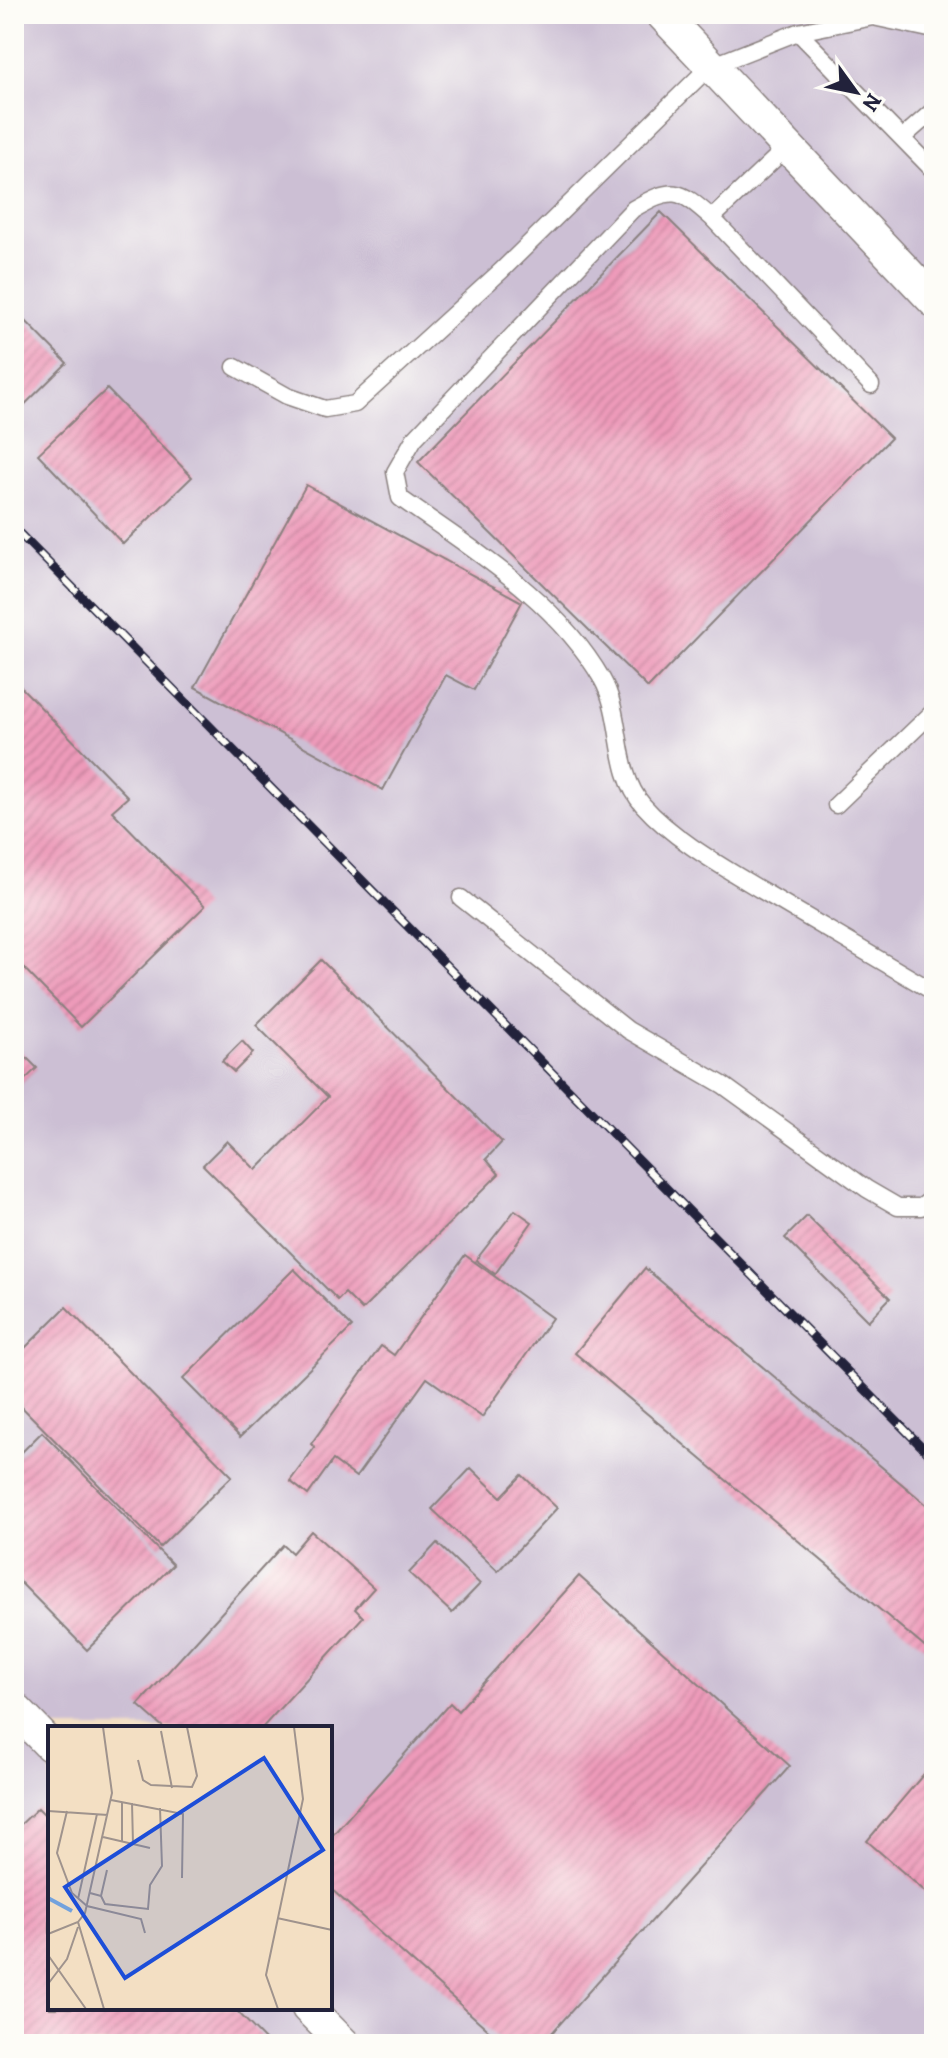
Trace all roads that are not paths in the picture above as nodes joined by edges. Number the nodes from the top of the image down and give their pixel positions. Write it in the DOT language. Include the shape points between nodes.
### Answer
graph roads {
  1 [pos="662,14"];
  2 [pos="934,30"];
  3 [pos="798,32"];
  4 [pos="709,67"];
  5 [pos="934,110"];
  6 [pos="902,138"];
  7 [pos="786,148"];
  8 [pos="934,171"];
  9 [pos="712,218"];
  10 [pos="934,301"];
  11 [pos="235,367"];
  12 [pos="871,385"];
  13 [pos="934,711"];
  14 [pos="836,805"];
  15 [pos="461,898"];
  16 [pos="934,992"];
  17 [pos="934,1197"];
  18 [pos="14,1708"];
  19 [pos="48,1743"];
  20 [pos="310,2010"];
  21 [pos="344,2044"];
  1 -- 4 [label="street"];
  2 -- 3 [label="lane" via="873,17"];
  3 -- 4 [label="lane"];
  3 -- 6 [label="lane"];
  4 -- 7 [label="street"];
  4 -- 11 [label="lane" via="501,271 355,404 325,409 287,396"];
  5 -- 6 [label="lane"];
  6 -- 8 [label="lane"];
  7 -- 9 [label="lane"];
  7 -- 10 [label="street"];
  9 -- 12 [label="lane"];
  9 -- 16 [label="lane" via="684,194 663,192 633,209 414,439 395,472 400,498 515,580 564,628 603,680 623,761 642,804 709,858"];
  13 -- 14 [label="lane"];
  15 -- 17 [label="lane" via="628,1030 723,1085 867,1189 898,1207 921,1207"];
  18 -- 19 [label="street"];
  20 -- 21 [label="street"];
}
